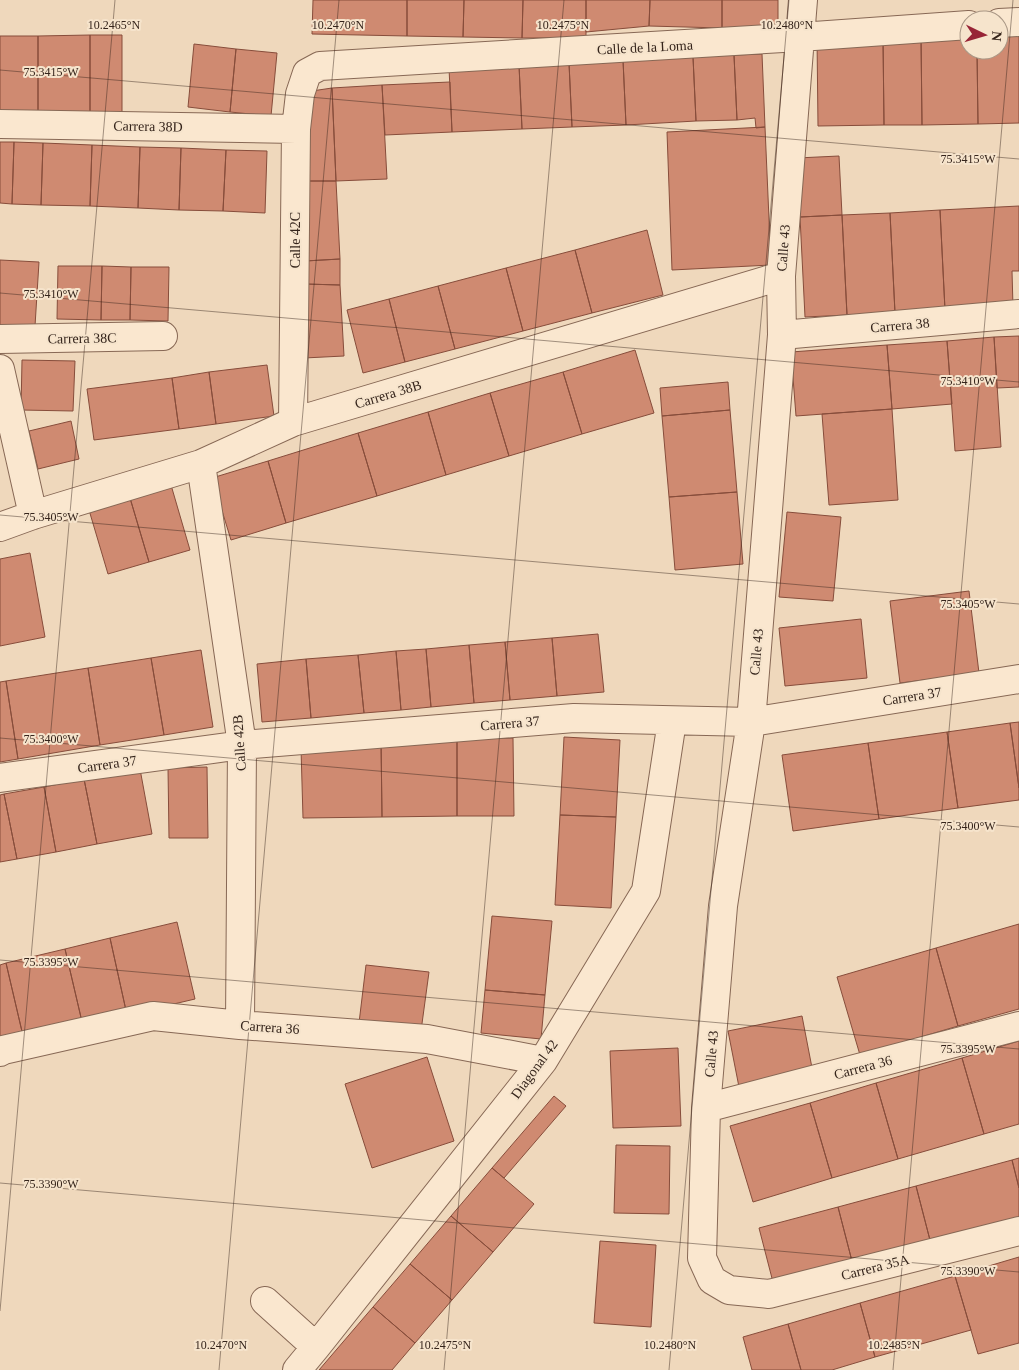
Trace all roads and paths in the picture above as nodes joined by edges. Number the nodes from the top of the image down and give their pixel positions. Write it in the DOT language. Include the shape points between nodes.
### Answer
graph roads {
  1 [pos="803,0"];
  2 [pos="959,26"];
  3 [pos="800,37"];
  4 [pos="320,66"];
  5 [pos="0,124"];
  6 [pos="296,129"];
  7 [pos="780,276"];
  8 [pos="1019,314"];
  9 [pos="782,335"];
  10 [pos="164,336"];
  11 [pos="0,339"];
  12 [pos="0,369"];
  13 [pos="293,422"];
  14 [pos="201,464"];
  15 [pos="33,515"];
  16 [pos="0,527"];
  17 [pos="1019,679"];
  18 [pos="672,721"];
  19 [pos="750,722"];
  20 [pos="242,745"];
  21 [pos="0,778"];
  22 [pos="240,1025"];
  23 [pos="1019,1026"];
  24 [pos="0,1052"];
  25 [pos="542,1061"];
  26 [pos="706,1108"];
  27 [pos="1019,1231"];
  28 [pos="729,1290"];
  29 [pos="265,1302"];
  30 [pos="316,1347"];
  31 [pos="296,1370"];
  1 -- 3 [label="street, Calle 43"];
  2 -- 3 [label="street, Calle de la Loma"];
  3 -- 4 [label="street, Calle de la Loma"];
  3 -- 7 [label="street, Calle 43"];
  4 -- 6 [label="street, Calle 42C" via="307,74 300,94"];
  5 -- 6 [label="street, Carrera 38D"];
  6 -- 13 [label="street, Calle 42C"];
  7 -- 9 [label="street, Calle 43"];
  7 -- 13 [label="street, Carrera 38B"];
  8 -- 9 [label="street, Carrera 38"];
  9 -- 19 [label="street, Calle 43"];
  10 -- 11 [label="street, Carrera 38C"];
  12 -- 15 [label="street"];
  13 -- 14 [label="street, Carrera 38B"];
  14 -- 15 [label="street, Carrera 38B"];
  14 -- 20 [label="street, Calle 42B"];
  15 -- 16 [label="street, Carrera 38B"];
  17 -- 19 [label="street, Carrera 37"];
  18 -- 19 [label="street, Carrera 37"];
  18 -- 20 [label="street, Carrera 37" via="574,718"];
  18 -- 25 [label="street, Diagonal 42" via="646,891"];
  19 -- 26 [label="street, Calle 43" via="723,906"];
  20 -- 21 [label="street, Carrera 37"];
  20 -- 22 [label="street, Calle 42B"];
  22 -- 24 [label="street, Carrera 36" via="153,1016"];
  22 -- 25 [label="street, Carrera 36" via="427,1039"];
  23 -- 26 [label="street, Carrera 36"];
  25 -- 30 [label="street, Diagonal 42"];
  26 -- 28 [label="street, Calle 43" via="702,1258 712,1280"];
  27 -- 28 [label="street, Carrera 35A" via="769,1294"];
  29 -- 30 [label="street"];
  30 -- 31 [label="street, Diagonal 42"];
}
